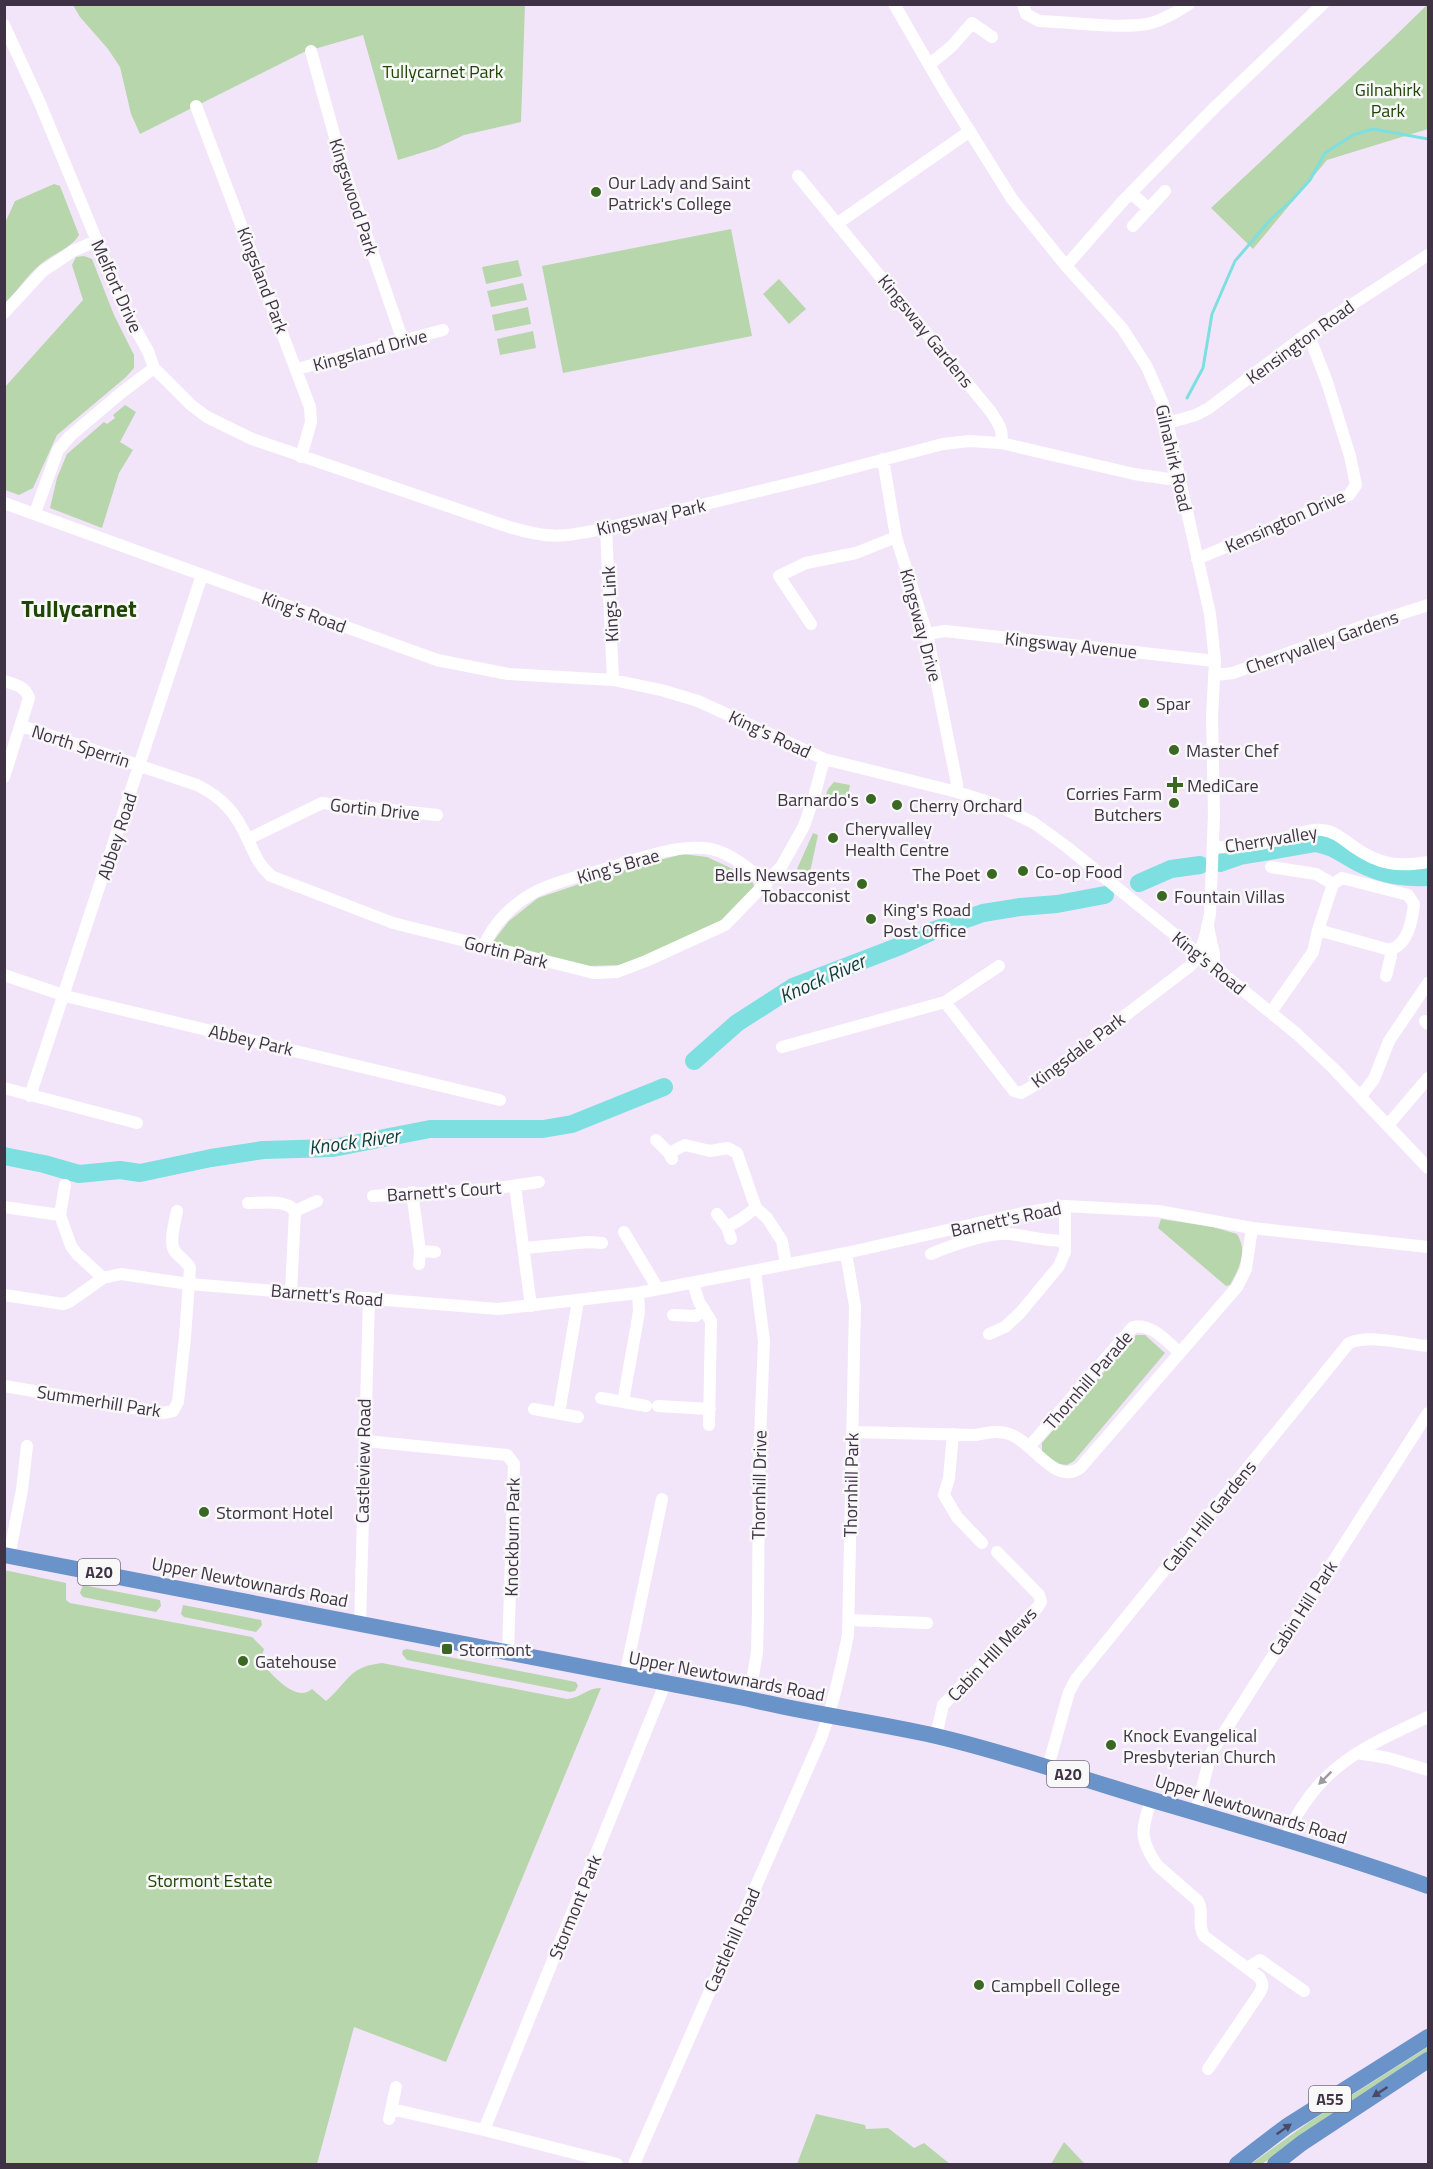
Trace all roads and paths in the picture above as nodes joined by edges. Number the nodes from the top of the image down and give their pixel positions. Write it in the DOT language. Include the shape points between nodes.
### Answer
graph roads {
  1 [pos="894,4"];
  2 [pos="1023,4"];
  3 [pos="1189,4"];
  4 [pos="1323,4"];
  5 [pos="4,25"];
  6 [pos="992,37"];
  7 [pos="311,51"];
  8 [pos="929,65"];
  9 [pos="196,105"];
  10 [pos="970,131"];
  11 [pos="798,176"];
  12 [pos="1165,191"];
  13 [pos="1131,193"];
  14 [pos="1149,209"];
  15 [pos="838,224"];
  16 [pos="1133,226"];
  17 [pos="96,241"];
  18 [pos="1428,255"];
  19 [pos="1066,266"];
  20 [pos="4,313"];
  21 [pos="443,330"];
  22 [pos="1308,333"];
  23 [pos="404,340"];
  24 [pos="154,368"];
  25 [pos="297,369"];
  26 [pos="1168,423"];
  27 [pos="1001,443"];
  28 [pos="302,457"];
  29 [pos="883,459"];
  30 [pos="1178,479"];
  31 [pos="4,503"];
  32 [pos="35,513"];
  33 [pos="606,528"];
  34 [pos="896,537"];
  35 [pos="1197,559"];
  36 [pos="202,575"];
  37 [pos="1428,605"];
  38 [pos="811,624"];
  39 [pos="927,634"];
  40 [pos="1215,661"];
  41 [pos="1215,675"];
  42 [pos="613,680"];
  43 [pos="4,681"];
  44 [pos="22,726"];
  45 [pos="824,759"];
  46 [pos="140,766"];
  47 [pos="4,777"];
  48 [pos="957,792"];
  49 [pos="437,815"];
  50 [pos="248,839"];
  51 [pos="1213,847"];
  52 [pos="1428,862"];
  53 [pos="1271,867"];
  54 [pos="767,884"];
  55 [pos="1333,884"];
  56 [pos="1208,926"];
  57 [pos="1318,930"];
  58 [pos="484,946"];
  59 [pos="1390,950"];
  60 [pos="1199,954"];
  61 [pos="999,966"];
  62 [pos="1214,966"];
  63 [pos="4,975"];
  64 [pos="1386,976"];
  65 [pos="1428,983"];
  66 [pos="64,995"];
  67 [pos="945,1002"];
  68 [pos="1270,1012"];
  69 [pos="782,1047"];
  70 [pos="1428,1078"];
  71 [pos="4,1088"];
  72 [pos="30,1096"];
  73 [pos="1361,1096"];
  74 [pos="500,1100"];
  75 [pos="137,1123"];
  76 [pos="1388,1125"];
  77 [pos="656,1140"];
  78 [pos="1428,1168"];
  79 [pos="539,1182"];
  80 [pos="65,1185"];
  81 [pos="515,1186"];
  82 [pos="412,1192"];
  83 [pos="373,1196"];
  84 [pos="317,1201"];
  85 [pos="248,1203"];
  86 [pos="1065,1206"];
  87 [pos="4,1207"];
  88 [pos="756,1208"];
  89 [pos="177,1211"];
  90 [pos="295,1211"];
  91 [pos="717,1214"];
  92 [pos="60,1215"];
  93 [pos="726,1227"];
  94 [pos="1252,1228"];
  95 [pos="624,1232"];
  96 [pos="731,1239"];
  97 [pos="1065,1241"];
  98 [pos="602,1244"];
  99 [pos="1428,1247"];
  100 [pos="525,1248"];
  101 [pos="420,1251"];
  102 [pos="435,1252"];
  103 [pos="846,1253"];
  104 [pos="931,1254"];
  105 [pos="419,1264"];
  106 [pos="786,1264"];
  107 [pos="755,1271"];
  108 [pos="103,1278"];
  109 [pos="693,1282"];
  110 [pos="189,1284"];
  111 [pos="658,1289"];
  112 [pos="291,1292"];
  113 [pos="638,1293"];
  114 [pos="4,1295"];
  115 [pos="369,1298"];
  116 [pos="578,1301"];
  117 [pos="531,1306"];
  118 [pos="704,1309"];
  119 [pos="673,1315"];
  120 [pos="989,1334"];
  121 [pos="1428,1346"];
  122 [pos="1179,1353"];
  123 [pos="4,1386"];
  124 [pos="601,1398"];
  125 [pos="623,1402"];
  126 [pos="534,1409"];
  127 [pos="710,1409"];
  128 [pos="559,1413"];
  129 [pos="1428,1413"];
  130 [pos="578,1416"];
  131 [pos="709,1425"];
  132 [pos="852,1432"];
  133 [pos="953,1434"];
  134 [pos="366,1441"];
  135 [pos="27,1446"];
  136 [pos="1029,1447"];
  137 [pos="662,1499"];
  138 [pos="982,1543"];
  139 [pos="997,1552"];
  140 [pos="7,1555"];
  141 [pos="849,1620"];
  142 [pos="927,1623"];
  143 [pos="360,1624"];
  144 [pos="508,1653"];
  145 [pos="625,1676"];
  146 [pos="665,1684"];
  147 [pos="749,1699"];
  148 [pos="829,1715"];
  149 [pos="1428,1716"];
  150 [pos="936,1736"];
  151 [pos="1358,1753"];
  152 [pos="1047,1767"];
  153 [pos="1428,1770"];
  154 [pos="1152,1800"];
  155 [pos="1196,1812"];
  156 [pos="1285,1839"];
  157 [pos="1428,1886"];
  158 [pos="1247,1968"];
  159 [pos="1304,1991"];
  160 [pos="1428,2037"];
  161 [pos="1428,2060"];
  162 [pos="1208,2069"];
  163 [pos="396,2087"];
  164 [pos="484,2130"];
  165 [pos="617,2164"];
  166 [pos="634,2164"];
  167 [pos="1238,2164"];
  168 [pos="1275,2164"];
  1 -- 8 [label="street, Gilnahirk Road"];
  2 -- 3 [label="street" via="1026,14 1039,21 1132,25 1165,18"];
  4 -- 13 [label="street"];
  5 -- 17 [label="street, Melfort Drive"];
  6 -- 8 [label="street" via="972,23"];
  7 -- 23 [label="street, Kingswood Park" via="344,170"];
  8 -- 10 [label="street, Gilnahirk Road"];
  9 -- 25 [label="street, Kingsland Park"];
  10 -- 15 [label="street"];
  10 -- 19 [label="street, Gilnahirk Road" via="1012,199"];
  11 -- 15 [label="street, Kingsway Gardens"];
  12 -- 14 [label="street"];
  13 -- 14 [label="street"];
  13 -- 19 [label="street"];
  14 -- 16 [label="street"];
  15 -- 27 [label="street, Kingsway Gardens" via="991,412 1003,434"];
  17 -- 20 [label="street" via="58,259"];
  17 -- 24 [label="street, Melfort Drive"];
  18 -- 22 [label="street, Kensington Road"];
  19 -- 26 [label="street, Gilnahirk Road" via="1108,310 1136,348"];
  21 -- 23 [label="street, Kingsland Drive"];
  22 -- 26 [label="street, Kensington Road" via="1209,408"];
  22 -- 35 [label="street, Kensington Drive" via="1350,456 1354,490"];
  23 -- 25 [label="street, Kingsland Drive"];
  24 -- 28 [label="street, Kingsway Park" via="207,417"];
  24 -- 32 [label="street" via="58,450"];
  25 -- 28 [label="street, Kingsland Park" via="311,422"];
  26 -- 30 [label="street, Gilnahirk Road"];
  27 -- 29 [label="street, Kingsway Park" via="942,444"];
  27 -- 30 [label="street, Kingsway Park" via="1134,474"];
  28 -- 33 [label="street, Kingsway Park" via="532,534 553,537"];
  29 -- 33 [label="street, Kingsway Park"];
  29 -- 34 [label="street, Kingsway Drive"];
  30 -- 35 [label="street, Gilnahirk Road"];
  31 -- 32 [label="street, King's Road"];
  32 -- 36 [label="street, King's Road"];
  33 -- 42 [label="street, Kings Link"];
  34 -- 38 [label="street" via="856,553 806,563 780,576"];
  34 -- 39 [label="street, Kingsway Drive"];
  35 -- 40 [label="street, Gilnahirk Road" via="1210,614"];
  36 -- 42 [label="street, King's Road" via="450,664 508,674"];
  36 -- 46 [label="street, Abbey Road"];
  37 -- 41 [label="street, Cherryvalley Gardens" via="1233,673"];
  39 -- 40 [label="street, Kingsway Avenue" via="945,631"];
  39 -- 48 [label="street, Kingsway Drive"];
  40 -- 41 [label="street, Gilnahirk Road"];
  41 -- 51 [label="street, Gilnahirk Road"];
  42 -- 45 [label="street, King's Road" via="698,701"];
  43 -- 44 [label="street" via="21,686 29,698"];
  44 -- 46 [label="street, North Sperrin"];
  44 -- 47 [label="street"];
  45 -- 48 [label="street, King's Road"];
  45 -- 54 [label="street, Gortin Park" via="804,826 779,871"];
  46 -- 50 [label="street, Gortin Park" via="213,793 232,811"];
  46 -- 66 [label="street, Abbey Road"];
  48 -- 60 [label="street, King's Road" via="996,804 1034,823"];
  49 -- 50 [label="street, Gortin Drive" via="322,803"];
  50 -- 58 [label="street, Gortin Park" via="260,866 271,876 393,923"];
  51 -- 52 [label="street, Cherryvalley" via="1266,843 1322,830 1336,834 1380,862"];
  51 -- 56 [label="street, Gilnahirk Road"];
  53 -- 55 [label="street" via="1316,874"];
  54 -- 58 [label="street, Gortin Park" via="725,925 617,972 594,973"];
  54 -- 58 [label="street, King's Brae" via="729,856 707,848 675,849 537,891 499,921"];
  55 -- 57 [label="street"];
  55 -- 59 [label="street" via="1342,878 1412,899 1413,913 1404,942"];
  56 -- 60 [label="street, Gilnahirk Road"];
  56 -- 62 [label="street"];
  57 -- 59 [label="street"];
  57 -- 68 [label="street" via="1313,952"];
  59 -- 64 [label="street"];
  60 -- 62 [label="street, King's Road"];
  60 -- 67 [label="street, Kingsdale Park" via="1190,966 1021,1093 1014,1091"];
  61 -- 67 [label="street"];
  62 -- 68 [label="street, King's Road"];
  63 -- 66 [label="street, Abbey Park"];
  65 -- 73 [label="street" via="1389,1041 1374,1079"];
  66 -- 72 [label="street, Abbey Road"];
  66 -- 74 [label="street, Abbey Park"];
  67 -- 69 [label="street"];
  68 -- 73 [label="street, King's Road"];
  70 -- 76 [label="street"];
  71 -- 72 [label="street"];
  72 -- 75 [label="street"];
  73 -- 76 [label="street, King's Road"];
  76 -- 78 [label="street, King's Road"];
  77 -- 88 [label="street" via="671,1156 685,1145 710,1151 728,1148 736,1153"];
  79 -- 81 [label="street, Barnett's Court"];
  80 -- 92 [label="street"];
  81 -- 82 [label="street, Barnett's Court"];
  81 -- 100 [label="street, Barnett's Court"];
  82 -- 83 [label="street, Barnett's Court"];
  82 -- 101 [label="street"];
  84 -- 90 [label="street"];
  85 -- 90 [label="street" via="283,1204"];
  86 -- 94 [label="street, Barnett's Road" via="1158,1210"];
  86 -- 97 [label="street"];
  86 -- 103 [label="street, Barnett's Road"];
  87 -- 92 [label="street"];
  88 -- 93 [label="street"];
  88 -- 106 [label="street" via="782,1241"];
  89 -- 110 [label="street" via="172,1243 190,1268"];
  90 -- 112 [label="street"];
  91 -- 93 [label="street"];
  92 -- 108 [label="street" via="71,1246"];
  93 -- 96 [label="street"];
  94 -- 99 [label="street, Barnett's Road"];
  94 -- 122 [label="street, Thornhill Parade" via="1246,1269 1237,1287"];
  95 -- 111 [label="street"];
  97 -- 104 [label="street" via="1007,1234 955,1244"];
  97 -- 120 [label="street" via="1059,1266 1020,1313 1005,1327"];
  98 -- 100 [label="street" via="588,1236"];
  100 -- 117 [label="street, Barnett's Court"];
  101 -- 102 [label="street"];
  101 -- 105 [label="street"];
  103 -- 106 [label="street, Barnett's Road"];
  103 -- 132 [label="street, Thornhill Park" via="855,1306"];
  106 -- 107 [label="street, Barnett's Road"];
  107 -- 109 [label="street, Barnett's Road"];
  107 -- 147 [label="street, Thornhill Drive" via="764,1352 757,1652"];
  108 -- 110 [label="street, Barnett's Road" via="121,1274"];
  108 -- 114 [label="street" via="63,1304"];
  109 -- 111 [label="street, Barnett's Road"];
  109 -- 118 [label="street"];
  110 -- 112 [label="street, Barnett's Road"];
  110 -- 123 [label="street, Summerhill Park" via="178,1402 173,1411 163,1413"];
  111 -- 113 [label="street, Barnett's Road"];
  112 -- 115 [label="street, Barnett's Road"];
  113 -- 116 [label="street, Barnett's Road"];
  113 -- 125 [label="street" via="639,1311"];
  115 -- 117 [label="street, Barnett's Road" via="498,1309"];
  115 -- 134 [label="street, Castleview Road"];
  116 -- 117 [label="street, Barnett's Road"];
  116 -- 128 [label="street"];
  118 -- 119 [label="street" via="696,1316"];
  118 -- 127 [label="street" via="711,1321"];
  121 -- 152 [label="street, Cabin Hill Gardens" via="1375,1340 1349,1343 1076,1679"];
  122 -- 136 [label="street, Thornhill Parade" via="1073,1473 1058,1470"];
  122 -- 136 [label="street, Thornhill Parade" via="1149,1327 1133,1327"];
  124 -- 125 [label="street"];
  125 -- 127 [label="street"];
  126 -- 128 [label="street"];
  127 -- 131 [label="street"];
  128 -- 130 [label="street"];
  129 -- 155 [label="street, Cabin Hill Park" via="1211,1753"];
  132 -- 133 [label="street, Thornhill Parade"];
  132 -- 141 [label="street, Thornhill Park"];
  133 -- 136 [label="street, Thornhill Parade" via="1010,1434"];
  133 -- 138 [label="street" via="944,1495 957,1517"];
  134 -- 143 [label="street, Castleview Road"];
  134 -- 144 [label="street, Knockburn Park" via="507,1455 514,1464"];
  135 -- 140 [label="street" via="22,1490"];
  137 -- 145 [label="street"];
  139 -- 150 [label="street, Cabin HIll Mews" via="1039,1595 1041,1602 944,1705"];
  140 -- 143 [label="highway, Upper Newtownards Road / A20"];
  141 -- 142 [label="street"];
  141 -- 148 [label="street, Thornhill Park"];
  143 -- 144 [label="highway, Upper Newtownards Road / A20"];
  144 -- 145 [label="highway, Upper Newtownards Road / A20"];
  145 -- 146 [label="highway, Upper Newtownards Road / A20"];
  146 -- 147 [label="highway, Upper Newtownards Road / A20"];
  146 -- 164 [label="street, Stormont Park"];
  147 -- 148 [label="highway, Upper Newtownards Road / A20"];
  148 -- 150 [label="highway, Upper Newtownards Road / A20"];
  148 -- 166 [label="street, Castlehill Road"];
  149 -- 151 [label="street"];
  150 -- 152 [label="highway, Upper Newtownards Road / A20"];
  151 -- 153 [label="street"];
  151 -- 156 [label="street, one-way" via="1327,1775 1311,1793"];
  152 -- 154 [label="highway, Upper Newtownards Road / A20"];
  154 -- 155 [label="highway, Upper Newtownards Road / A20"];
  154 -- 158 [label="street" via="1142,1832 1153,1859 1198,1901 1204,1936"];
  155 -- 156 [label="highway, Upper Newtownards Road / A20"];
  156 -- 157 [label="highway, Upper Newtownards Road / A20"];
  158 -- 159 [label="street" via="1260,1960"];
  158 -- 162 [label="street" via="1259,1977 1263,1987"];
  167 -- 160 [label="highway, A55, one-way" via="1287,2126"];
  161 -- 168 [label="highway, A55, one-way"];
  163 -- 164 [label="street" via="390,2114"];
  164 -- 165 [label="street"];
}
